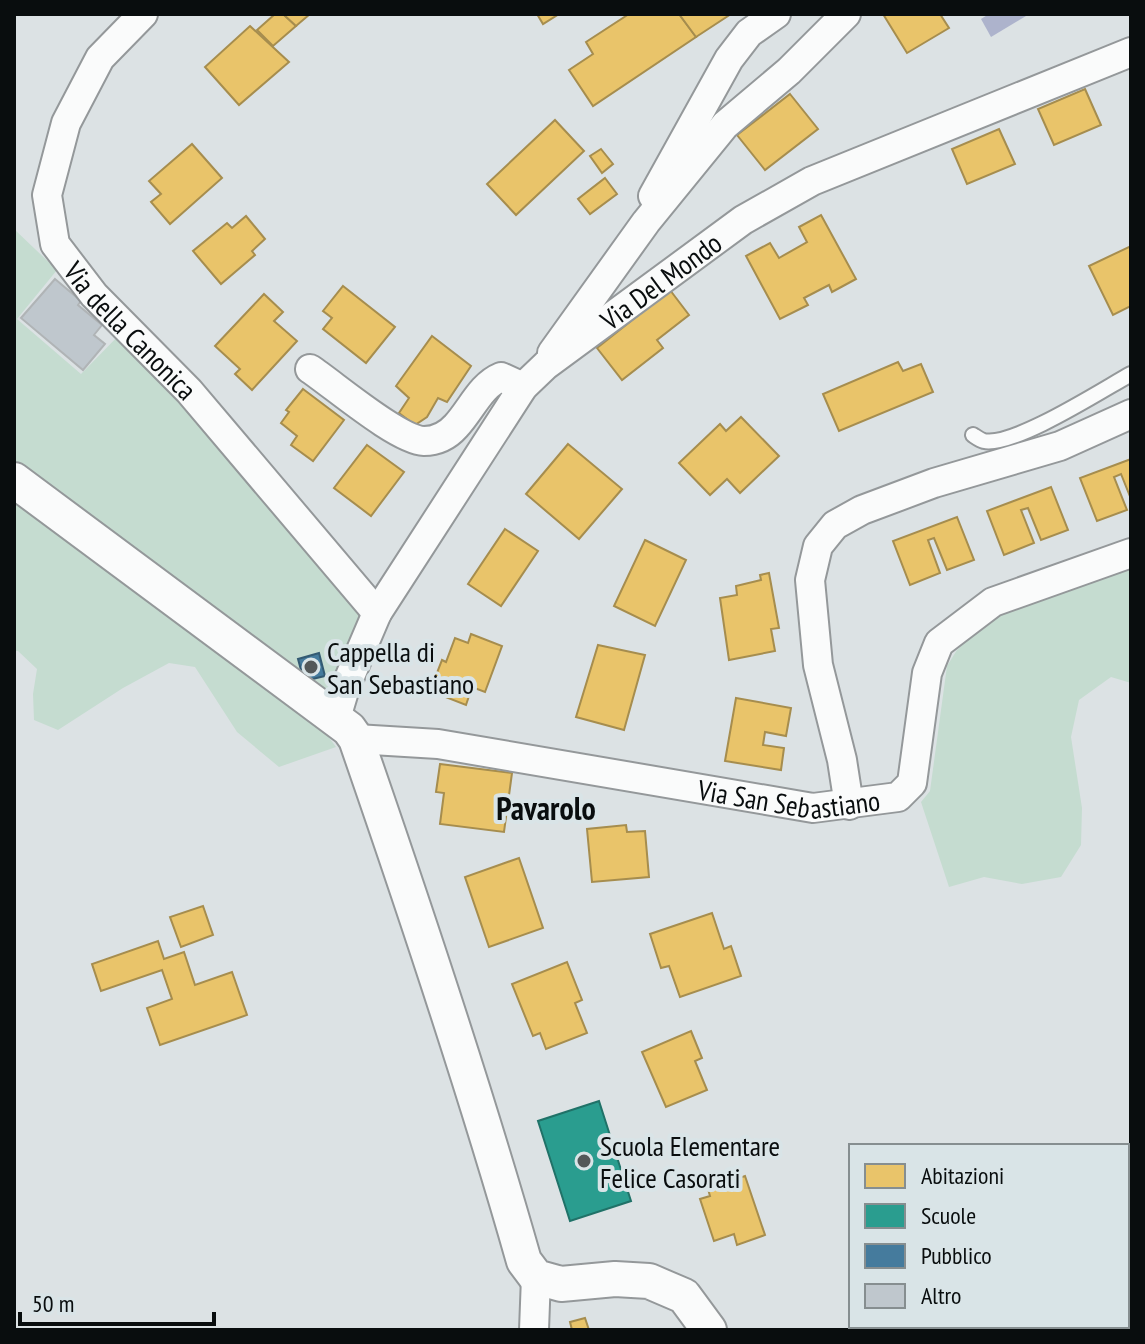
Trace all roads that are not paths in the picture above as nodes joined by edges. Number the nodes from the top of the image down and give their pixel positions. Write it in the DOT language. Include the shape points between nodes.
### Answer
graph roads {
  1 [pos="143,14"];
  2 [pos="776,14"];
  3 [pos="846,14"];
  4 [pos="1131,52"];
  5 [pos="646,222"];
  6 [pos="546,365"];
  7 [pos="310,369"];
  8 [pos="1131,374"];
  9 [pos="523,387"];
  10 [pos="1131,414"];
  11 [pos="973,435"];
  12 [pos="14,480"];
  13 [pos="1131,553"];
  14 [pos="377,613"];
  15 [pos="346,715"];
  16 [pos="849,805"];
  17 [pos="536,1277"];
  18 [pos="534,1330"];
  19 [pos="709,1330"];
  1 -- 14 [label="street, Via della Canonica" via="100,58 66,123 47,195 55,244 94,295 189,391"];
  2 -- 5 [label="street" via="749,33 729,59 651,200"];
  3 -- 5 [label="street" via="725,125"];
  4 -- 6 [label="street, Via Del Mondo" via="812,181 743,220"];
  5 -- 6 [label="street"];
  6 -- 9 [label="street, Via Del Mondo"];
  7 -- 9 [label="street" via="404,436 423,441 441,438 455,427 491,381 501,377"];
  8 -- 11 [label="lane" via="1030,430 1000,440"];
  9 -- 14 [label="street, Via Del Mondo"];
  10 -- 16 [label="street" via="1060,446 862,510 835,525 818,546 810,580 818,665"];
  12 -- 15 [label="street"];
  13 -- 16 [label="street, Via San Sebastiano" via="993,602 939,643 927,673 912,783 898,797"];
  14 -- 15 [label="street, Via Del Mondo"];
  15 -- 16 [label="street, Via San Sebastiano" via="438,744 813,808"];
  15 -- 17 [label="street" via="431,954 524,1261"];
  17 -- 18 [label="street"];
  17 -- 19 [label="street" via="561,1284 649,1281 684,1296"];
}
